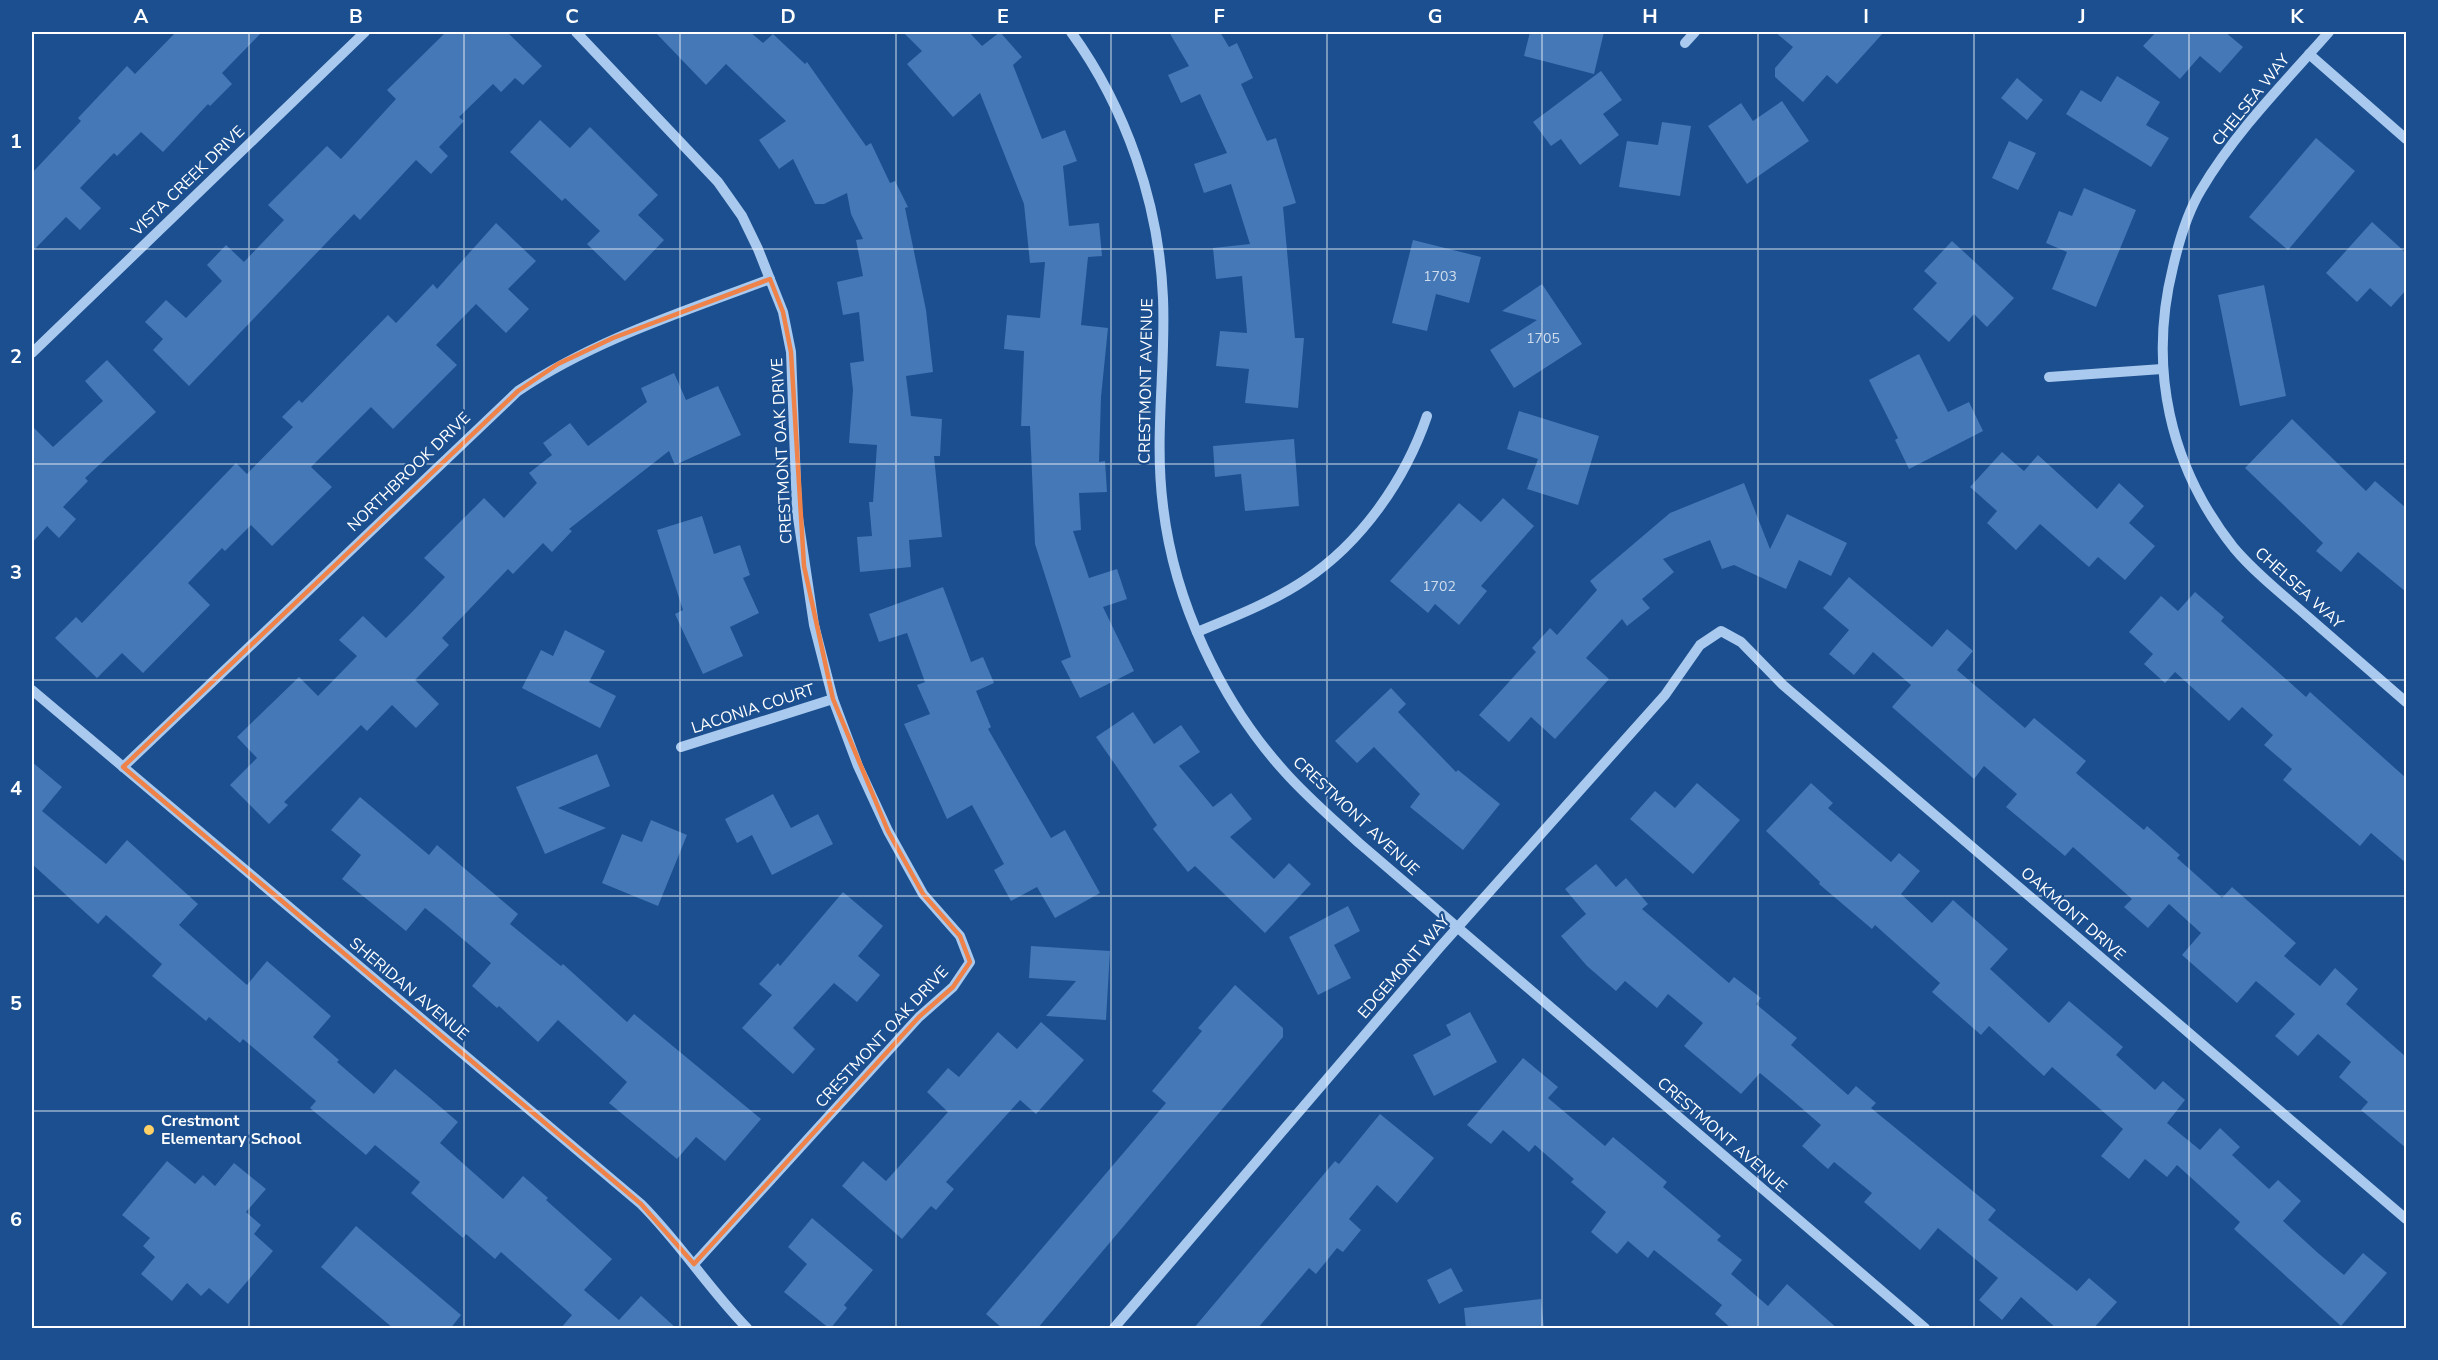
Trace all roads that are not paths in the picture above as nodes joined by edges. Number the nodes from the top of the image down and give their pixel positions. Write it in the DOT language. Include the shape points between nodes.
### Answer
graph roads {
  1 [pos="365,32"];
  2 [pos="576,32"];
  3 [pos="1071,32"];
  4 [pos="1695,32"];
  5 [pos="2329,32"];
  6 [pos="1685,43"];
  7 [pos="2309,54"];
  8 [pos="2406,139"];
  9 [pos="770,279"];
  10 [pos="32,353"];
  11 [pos="2162,369"];
  12 [pos="2049,377"];
  13 [pos="1427,416"];
  14 [pos="1721,631"];
  15 [pos="1197,632"];
  16 [pos="32,690"];
  17 [pos="833,699"];
  18 [pos="2406,702"];
  19 [pos="681,747"];
  20 [pos="123,767"];
  21 [pos="1457,928"];
  22 [pos="2406,1219"];
  23 [pos="694,1264"];
  24 [pos="747,1329"];
  25 [pos="1114,1329"];
  26 [pos="1924,1329"];
  1 -- 10 [label="street, VISTA CREEK DRIVE"];
  2 -- 9 [label="street, CRESTMONT OAK DRIVE" via="718,182 742,216"];
  3 -- 15 [label="street, CRESTMONT AVENUE" via="1128,135 1152,214 1163,298 1159,422 1163,508 1174,560"];
  4 -- 6 [label="street"];
  5 -- 7 [label="street, CHELSEA WAY"];
  7 -- 8 [label="street"];
  7 -- 11 [label="street, CHELSEA WAY" via="2234,142 2200,191 2179,240 2164,305"];
  9 -- 17 [label="street, CRESTMONT OAK DRIVE" via="783,312 791,352 797,511 814,625"];
  9 -- 20 [label="street, NORTHBROOK DRIVE" via="613,338 558,364 518,391"];
  11 -- 12 [label="street"];
  11 -- 18 [label="street, CHELSEA WAY" via="2169,418 2188,476 2235,548 2265,580"];
  13 -- 15 [label="street" via="1401,476 1327,564 1275,597"];
  14 -- 21 [label="street, EDGEMONT WAY" via="1700,645 1665,695"];
  14 -- 22 [label="street, OAKMONT DRIVE" via="1742,642 1783,685"];
  15 -- 21 [label="street, CRESTMONT AVENUE" via="1241,714 1282,769"];
  16 -- 20 [label="street, SHERIDAN AVENUE"];
  17 -- 19 [label="street, LACONIA COURT"];
  17 -- 23 [label="street, CRESTMONT OAK DRIVE" via="888,831 924,894 960,936 970,962 953,987 919,1017"];
  20 -- 23 [label="street, SHERIDAN AVENUE" via="641,1204"];
  21 -- 25 [label="street, EDGEMONT WAY"];
  21 -- 26 [label="street, CRESTMONT AVENUE"];
  23 -- 24 [label="street, SHERIDAN AVENUE" via="717,1297"];
}
